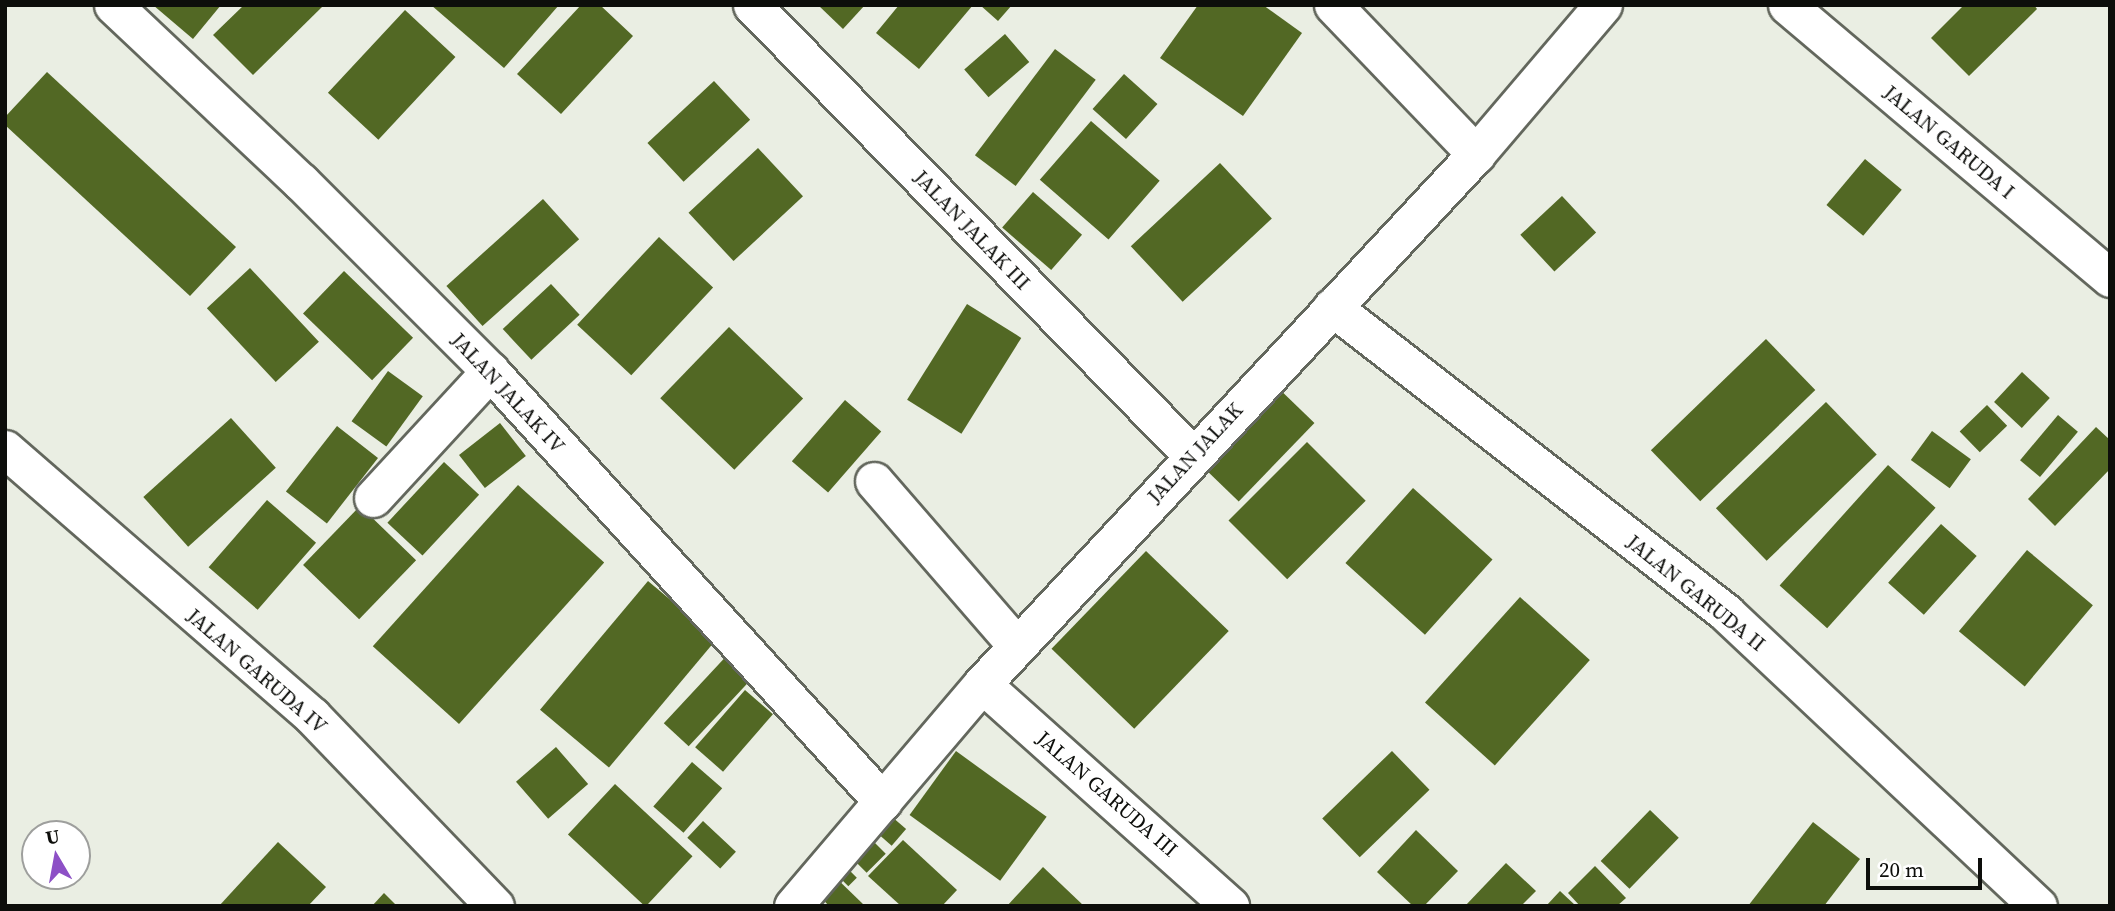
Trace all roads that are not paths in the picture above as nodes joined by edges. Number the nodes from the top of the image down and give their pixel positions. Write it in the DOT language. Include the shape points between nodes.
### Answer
graph roads {
  1 [pos="113,5"];
  2 [pos="752,5"];
  3 [pos="1333,5"];
  4 [pos="1603,5"];
  5 [pos="1787,5"];
  6 [pos="1476,154"];
  7 [pos="2110,278"];
  8 [pos="1332,307"];
  9 [pos="490,371"];
  10 [pos="5,449"];
  11 [pos="1192,455"];
  12 [pos="874,481"];
  13 [pos="373,498"];
  14 [pos="1017,646"];
  15 [pos="982,684"];
  16 [pos="883,802"];
  17 [pos="495,906"];
  18 [pos="793,906"];
  19 [pos="1230,906"];
  20 [pos="2038,906"];
  1 -- 9 [label="street, JALAN JALAK IV" via="301,182"];
  2 -- 11 [label="street, JALAN JALAK III"];
  3 -- 6 [label="street"];
  4 -- 6 [label="street, JALAN JALAK"];
  5 -- 7 [label="street, JALAN GARUDA I"];
  6 -- 8 [label="street, JALAN JALAK"];
  8 -- 11 [label="street, JALAN JALAK"];
  8 -- 20 [label="street, JALAN GARUDA II" via="1726,613"];
  9 -- 13 [label="street"];
  9 -- 16 [label="street, JALAN JALAK IV"];
  10 -- 17 [label="street, JALAN GARUDA IV" via="312,716"];
  11 -- 14 [label="street, JALAN JALAK"];
  12 -- 14 [label="street"];
  14 -- 15 [label="street, JALAN JALAK"];
  15 -- 16 [label="street, JALAN JALAK"];
  15 -- 19 [label="street, JALAN GARUDA III"];
  16 -- 18 [label="street, JALAN JALAK"];
}
